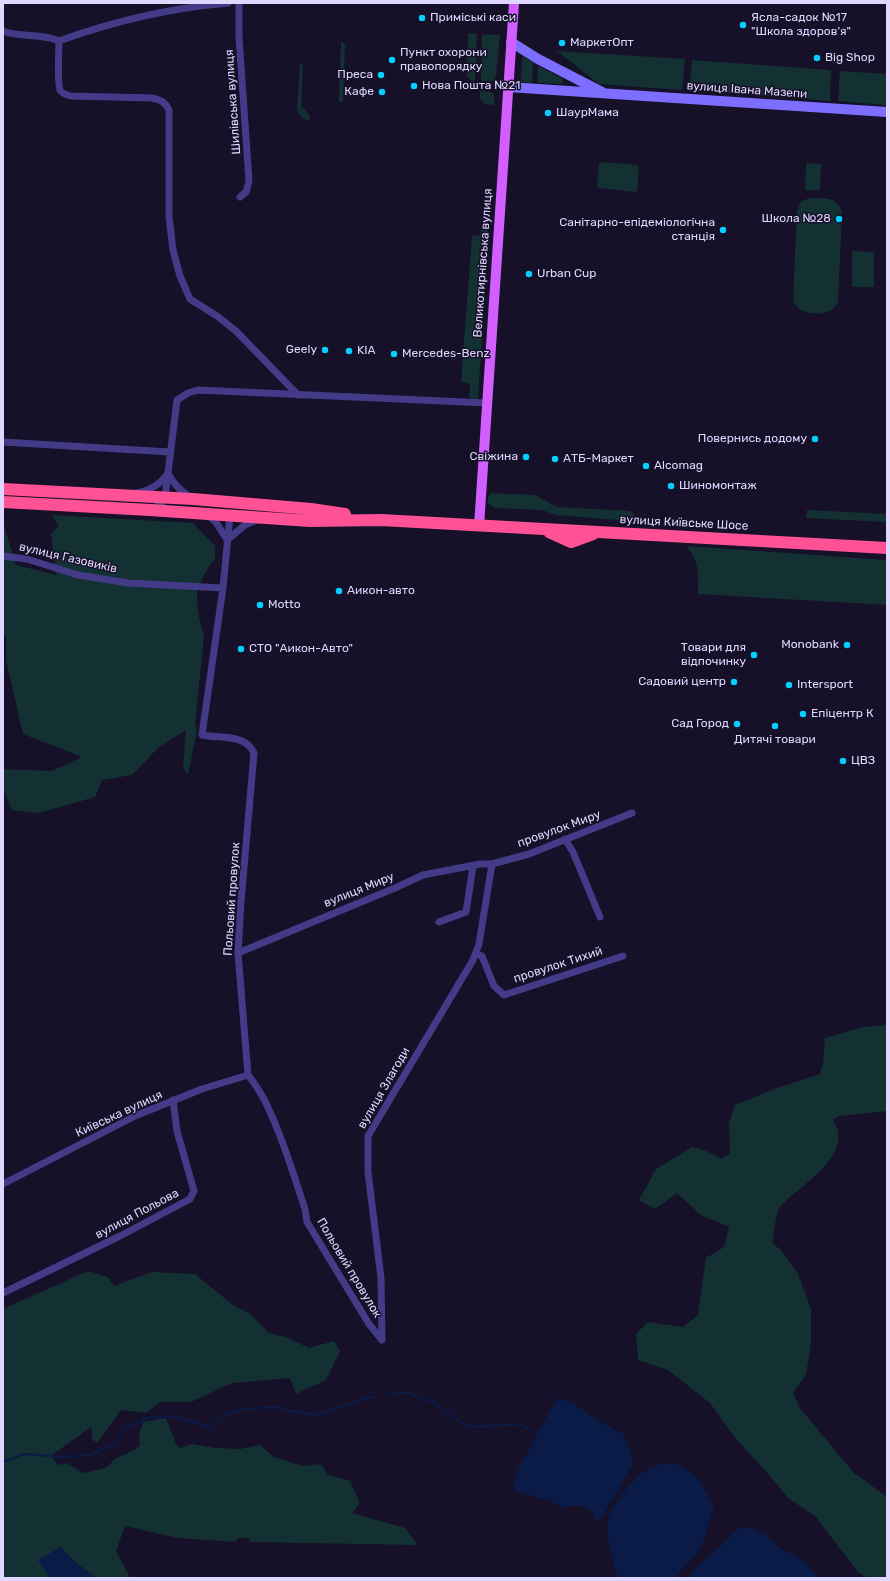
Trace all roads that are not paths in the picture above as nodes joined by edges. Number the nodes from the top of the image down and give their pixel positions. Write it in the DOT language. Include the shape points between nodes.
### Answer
graph roads {
  1 [pos="228,3"];
  2 [pos="239,3"];
  3 [pos="514,3"];
  4 [pos="175,6"];
  5 [pos="3,31"];
  6 [pos="59,41"];
  7 [pos="511,42"];
  8 [pos="508,88"];
  9 [pos="605,94"];
  10 [pos="887,112"];
  11 [pos="240,197"];
  12 [pos="298,395"];
  13 [pos="487,403"];
  14 [pos="3,442"];
  15 [pos="170,452"];
  16 [pos="168,473"];
  17 [pos="3,489"];
  18 [pos="130,494"];
  19 [pos="165,497"];
  20 [pos="193,498"];
  21 [pos="212,500"];
  22 [pos="3,502"];
  23 [pos="261,505"];
  24 [pos="150,510"];
  25 [pos="179,512"];
  26 [pos="203,513"];
  27 [pos="230,515"];
  28 [pos="264,518"];
  29 [pos="382,520"];
  30 [pos="479,526"];
  31 [pos="228,540"];
  32 [pos="887,548"];
  33 [pos="3,556"];
  34 [pos="223,588"];
  35 [pos="632,813"];
  36 [pos="565,839"];
  37 [pos="492,864"];
  38 [pos="473,866"];
  39 [pos="600,917"];
  40 [pos="439,922"];
  41 [pos="238,953"];
  42 [pos="476,954"];
  43 [pos="623,956"];
  44 [pos="248,1075"];
  45 [pos="173,1100"];
  46 [pos="3,1184"];
  47 [pos="3,1293"];
  48 [pos="382,1340"];
  1 -- 4 [label="street"];
  2 -- 11 [label="street, Шилівська вулиця" via="249,181 246,192"];
  3 -- 7 [label="main road, Великотирнівська вулиця"];
  4 -- 6 [label="street"];
  5 -- 6 [label="street"];
  6 -- 12 [label="street" via="60,90 63,94 152,98 161,100 166,105 169,110 169,217 173,250 190,299 236,331"];
  7 -- 8 [label="main road, Великотирнівська вулиця"];
  7 -- 9 [label="main road, вулиця Івана Мазепи"];
  8 -- 9 [label="main road, вулиця Івана Мазепи"];
  8 -- 13 [label="main road, Великотирнівська вулиця"];
  9 -- 10 [label="main road, вулиця Івана Мазепи"];
  12 -- 13 [label="street"];
  12 -- 15 [label="street" via="198,390 188,393 177,400"];
  13 -- 30 [label="main road, Великотирнівська вулиця"];
  14 -- 15 [label="street"];
  15 -- 16 [label="street"];
  16 -- 18 [label="street" via="152,488"];
  16 -- 19 [label="street"];
  16 -- 20 [label="street" via="177,488"];
  17 -- 18 [label="highway"];
  18 -- 19 [label="highway"];
  19 -- 20 [label="highway"];
  19 -- 24 [label="street" via="161,504"];
  19 -- 25 [label="street"];
  20 -- 21 [label="highway"];
  21 -- 23 [label="highway"];
  21 -- 27 [label="street"];
  22 -- 24 [label="highway"];
  23 -- 27 [label="street"];
  23 -- 29 [label="highway" via="310,509"];
  24 -- 25 [label="highway"];
  25 -- 26 [label="highway"];
  26 -- 27 [label="highway"];
  26 -- 31 [label="street" via="216,522"];
  27 -- 28 [label="highway"];
  27 -- 31 [label="street, Польовий провулок"];
  28 -- 29 [label="highway" via="310,521"];
  28 -- 31 [label="street" via="245,525"];
  29 -- 30 [label="highway"];
  30 -- 32 [label="highway, вулиця Київське Шосе" via="536,529 550,532 571,542 590,535 606,533"];
  31 -- 34 [label="street, Польовий провулок"];
  33 -- 34 [label="street, вулиця Газовиків" via="27,559 78,574 128,583"];
  34 -- 41 [label="street, Польовий провулок" via="202,735 236,738 251,746 254,753"];
  35 -- 36 [label="street, провулок Миру"];
  36 -- 37 [label="street, провулок Миру" via="529,854"];
  36 -- 39 [label="street"];
  37 -- 38 [label="street, вулиця Миру"];
  37 -- 42 [label="street, вулиця Злагоди"];
  38 -- 40 [label="street" via="466,912"];
  38 -- 41 [label="street, вулиця Миру" via="423,875"];
  41 -- 44 [label="street, Польовий провулок"];
  42 -- 43 [label="street, провулок Тихий" via="482,956 494,986 504,994"];
  42 -- 48 [label="street, вулиця Злагоди" via="368,1136 368,1172 381,1278"];
  44 -- 45 [label="street, Київська вулиця"];
  44 -- 48 [label="street, Польовий провулок" via="254,1081 280,1136 307,1222 369,1324"];
  45 -- 46 [label="street, Київська вулиця" via="135,1116"];
  45 -- 47 [label="street, вулиця Польова" via="177,1131 194,1191 190,1199"];
}
